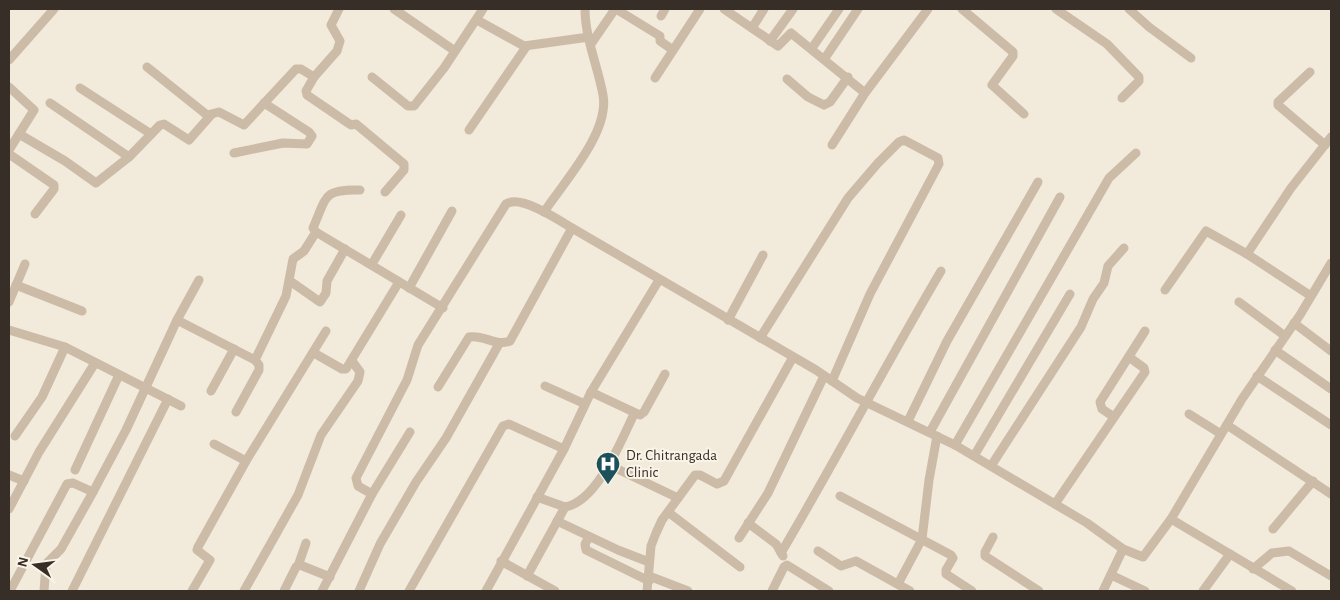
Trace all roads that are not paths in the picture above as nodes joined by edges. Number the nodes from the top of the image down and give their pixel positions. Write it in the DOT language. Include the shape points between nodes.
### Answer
graph roads {
  1 [pos="54,9"];
  2 [pos="339,9"];
  3 [pos="394,9"];
  4 [pos="483,9"];
  5 [pos="585,9"];
  6 [pos="616,9"];
  7 [pos="700,9"];
  8 [pos="724,9"];
  9 [pos="764,9"];
  10 [pos="793,9"];
  11 [pos="839,9"];
  12 [pos="858,9"];
  13 [pos="928,9"];
  14 [pos="962,9"];
  15 [pos="1056,9"];
  16 [pos="1129,9"];
  17 [pos="477,20"];
  18 [pos="752,28"];
  19 [pos="590,41"];
  20 [pos="770,41"];
  21 [pos="526,47"];
  22 [pos="812,48"];
  23 [pos="673,50"];
  24 [pos="454,51"];
  25 [pos="825,58"];
  26 [pos="1191,58"];
  27 [pos="9,60"];
  28 [pos="147,67"];
  29 [pos="1310,72"];
  30 [pos="372,77"];
  31 [pos="314,78"];
  32 [pos="655,78"];
  33 [pos="848,78"];
  34 [pos="786,79"];
  35 [pos="9,87"];
  36 [pos="80,88"];
  37 [pos="865,93"];
  38 [pos="1122,98"];
  39 [pos="50,103"];
  40 [pos="264,103"];
  41 [pos="1024,114"];
  42 [pos="210,115"];
  43 [pos="468,130"];
  44 [pos="19,134"];
  45 [pos="151,134"];
  46 [pos="1331,137"];
  47 [pos="832,145"];
  48 [pos="1324,145"];
  49 [pos="9,150"];
  50 [pos="234,153"];
  51 [pos="1136,153"];
  52 [pos="9,154"];
  53 [pos="129,157"];
  54 [pos="1038,182"];
  55 [pos="360,190"];
  56 [pos="385,192"];
  57 [pos="1060,197"];
  58 [pos="452,211"];
  59 [pos="544,212"];
  60 [pos="35,214"];
  61 [pos="401,215"];
  62 [pos="572,228"];
  63 [pos="316,232"];
  64 [pos="1124,248"];
  65 [pos="345,249"];
  66 [pos="1247,254"];
  67 [pos="763,255"];
  68 [pos="1331,263"];
  69 [pos="25,264"];
  70 [pos="372,264"];
  71 [pos="941,271"];
  72 [pos="200,280"];
  73 [pos="659,280"];
  74 [pos="290,281"];
  75 [pos="399,282"];
  76 [pos="16,285"];
  77 [pos="409,288"];
  78 [pos="1165,290"];
  79 [pos="1070,294"];
  80 [pos="1311,296"];
  81 [pos="9,302"];
  82 [pos="1239,302"];
  83 [pos="443,308"];
  84 [pos="82,311"];
  85 [pos="177,320"];
  86 [pos="728,320"];
  87 [pos="1294,323"];
  88 [pos="9,330"];
  89 [pos="326,331"];
  90 [pos="1145,332"];
  91 [pos="1285,336"];
  92 [pos="760,338"];
  93 [pos="499,344"];
  94 [pos="65,347"];
  95 [pos="234,349"];
  96 [pos="1276,350"];
  97 [pos="1331,351"];
  98 [pos="314,352"];
  99 [pos="1129,356"];
  100 [pos="793,357"];
  101 [pos="254,360"];
  102 [pos="352,361"];
  103 [pos="95,363"];
  104 [pos="665,374"];
  105 [pos="119,375"];
  106 [pos="1257,376"];
  107 [pos="828,378"];
  108 [pos="545,386"];
  109 [pos="438,387"];
  110 [pos="146,388"];
  111 [pos="1331,389"];
  112 [pos="211,391"];
  113 [pos="591,392"];
  114 [pos="168,399"];
  115 [pos="868,403"];
  116 [pos="585,404"];
  117 [pos="181,406"];
  118 [pos="236,412"];
  119 [pos="634,414"];
  120 [pos="1189,414"];
  121 [pos="1114,417"];
  122 [pos="908,421"];
  123 [pos="1227,425"];
  124 [pos="1331,425"];
  125 [pos="410,432"];
  126 [pos="934,434"];
  127 [pos="1221,434"];
  128 [pos="14,436"];
  129 [pos="214,444"];
  130 [pos="955,445"];
  131 [pos="564,449"];
  132 [pos="974,456"];
  133 [pos="246,462"];
  134 [pos="609,466"];
  135 [pos="991,466"];
  136 [pos="75,470"];
  137 [pos="9,474"];
  138 [pos="24,481"];
  139 [pos="1313,481"];
  140 [pos="93,492"];
  141 [pos="372,494"];
  142 [pos="1331,494"];
  143 [pos="840,496"];
  144 [pos="537,497"];
  145 [pos="678,498"];
  146 [pos="1055,504"];
  147 [pos="565,507"];
  148 [pos="9,509"];
  149 [pos="668,512"];
  150 [pos="557,520"];
  151 [pos="1171,520"];
  152 [pos="748,524"];
  153 [pos="1273,529"];
  154 [pos="590,537"];
  155 [pos="994,537"];
  156 [pos="739,538"];
  157 [pos="922,539"];
  158 [pos="306,543"];
  159 [pos="1122,549"];
  160 [pos="818,551"];
  161 [pos="781,553"];
  162 [pos="1230,554"];
  163 [pos="501,561"];
  164 [pos="649,562"];
  165 [pos="787,565"];
  166 [pos="298,566"];
  167 [pos="740,567"];
  168 [pos="1253,569"];
  169 [pos="1111,574"];
  170 [pos="527,576"];
  171 [pos="1331,576"];
  172 [pos="330,577"];
  173 [pos="649,579"];
  174 [pos="898,584"];
  175 [pos="543,588"];
  176 [pos="11,589"];
  177 [pos="44,591"];
  178 [pos="72,591"];
  179 [pos="192,591"];
  180 [pos="244,591"];
  181 [pos="284,591"];
  182 [pos="322,591"];
  183 [pos="359,591"];
  184 [pos="409,591"];
  185 [pos="486,591"];
  186 [pos="555,591"];
  187 [pos="647,591"];
  188 [pos="688,591"];
  189 [pos="772,591"];
  190 [pos="829,591"];
  191 [pos="910,591"];
  192 [pos="972,591"];
  193 [pos="1039,591"];
  194 [pos="1103,591"];
  195 [pos="1145,591"];
  196 [pos="1203,591"];
  197 [pos="1292,591"];
  1 -- 27 [label="street"];
  2 -- 31 [label="street" via="332,25 339,45"];
  3 -- 24 [label="street"];
  4 -- 17 [label="street"];
  5 -- 19 [label="street"];
  6 -- 19 [label="street"];
  6 -- 23 [label="street" via="660,36 660,41"];
  7 -- 23 [label="street"];
  8 -- 18 [label="street"];
  9 -- 18 [label="street"];
  10 -- 20 [label="street"];
  11 -- 22 [label="street"];
  12 -- 25 [label="street"];
  13 -- 37 [label="street"];
  14 -- 41 [label="street" via="1013,52 992,85"];
  15 -- 38 [label="street" via="1107,44 1139,77 1139,81"];
  16 -- 26 [label="street"];
  17 -- 21 [label="street"];
  17 -- 24 [label="street"];
  18 -- 20 [label="street"];
  19 -- 21 [label="street"];
  19 -- 59 [label="street" via="603,97 600,126"];
  20 -- 22 [label="street" via="780,47 790,32"];
  21 -- 43 [label="street"];
  22 -- 25 [label="street"];
  23 -- 32 [label="street"];
  24 -- 30 [label="street" via="412,107"];
  25 -- 33 [label="street"];
  28 -- 42 [label="street"];
  29 -- 48 [label="street" via="1278,105"];
  31 -- 40 [label="street" via="296,69"];
  31 -- 56 [label="street" via="306,95 351,125 356,124 404,164 404,170"];
  33 -- 34 [label="street" via="824,105"];
  33 -- 37 [label="street"];
  35 -- 44 [label="street" via="34,110"];
  36 -- 45 [label="street"];
  37 -- 47 [label="street"];
  39 -- 53 [label="street"];
  40 -- 42 [label="street" via="244,125 219,112"];
  40 -- 50 [label="street" via="308,132 311,140 307,144 283,143"];
  42 -- 45 [label="street" via="189,140 164,124"];
  44 -- 49 [label="street"];
  44 -- 53 [label="street" via="96,184"];
  45 -- 53 [label="street"];
  46 -- 48 [label="street"];
  48 -- 66 [label="street"];
  51 -- 130 [label="street" via="1110,178"];
  52 -- 60 [label="street" via="54,185"];
  54 -- 122 [label="street" via="947,341"];
  55 -- 63 [label="street" via="344,190 329,195 313,228"];
  57 -- 126 [label="street"];
  58 -- 77 [label="street"];
  59 -- 62 [label="street"];
  59 -- 83 [label="street" via="515,200 506,204"];
  61 -- 70 [label="street"];
  62 -- 73 [label="street"];
  62 -- 93 [label="street" via="513,337"];
  63 -- 65 [label="street"];
  63 -- 74 [label="street" via="304,251 293,259"];
  64 -- 135 [label="street" via="1109,265 1104,283 1081,326"];
  65 -- 70 [label="street"];
  65 -- 74 [label="street" via="327,281 326,293 320,302"];
  66 -- 78 [label="street" via="1205,231"];
  66 -- 80 [label="street"];
  67 -- 86 [label="street"];
  68 -- 80 [label="street"];
  69 -- 76 [label="street"];
  70 -- 75 [label="street"];
  71 -- 115 [label="street" via="884,368"];
  72 -- 85 [label="street"];
  73 -- 86 [label="street"];
  73 -- 113 [label="street"];
  74 -- 101 [label="street" via="282,305"];
  75 -- 77 [label="street"];
  75 -- 102 [label="street"];
  76 -- 81 [label="street"];
  76 -- 84 [label="street"];
  77 -- 83 [label="street"];
  79 -- 132 [label="street"];
  80 -- 87 [label="street"];
  82 -- 91 [label="street"];
  83 -- 141 [label="street" via="418,345 408,380 356,478 358,486"];
  85 -- 95 [label="street"];
  85 -- 110 [label="street"];
  86 -- 92 [label="street"];
  87 -- 91 [label="street"];
  87 -- 97 [label="street"];
  88 -- 94 [label="street"];
  89 -- 98 [label="street"];
  90 -- 99 [label="street"];
  91 -- 96 [label="street"];
  92 -- 100 [label="street"];
  92 -- 107 [label="street" via="848,198 878,163 904,140 938,158 938,164"];
  93 -- 109 [label="street" via="476,336 469,337"];
  93 -- 183 [label="street" via="446,438 380,544"];
  94 -- 103 [label="street"];
  94 -- 128 [label="street" via="42,397"];
  95 -- 101 [label="street"];
  95 -- 112 [label="street"];
  96 -- 106 [label="street"];
  96 -- 111 [label="street"];
  98 -- 102 [label="street" via="344,370"];
  98 -- 133 [label="street"];
  99 -- 121 [label="street" via="1100,402 1102,408"];
  99 -- 121 [label="street" via="1145,372"];
  100 -- 107 [label="street"];
  100 -- 145 [label="street" via="724,480 717,484 697,474"];
  101 -- 118 [label="street" via="259,370"];
  102 -- 180 [label="street" via="360,372 358,381 321,435 298,495"];
  103 -- 105 [label="street"];
  103 -- 138 [label="street"];
  104 -- 119 [label="street" via="644,412"];
  105 -- 110 [label="street"];
  105 -- 136 [label="street"];
  106 -- 123 [label="street"];
  106 -- 124 [label="street"];
  107 -- 115 [label="street"];
  107 -- 152 [label="street" via="768,493"];
  108 -- 116 [label="street"];
  110 -- 114 [label="street"];
  110 -- 140 [label="street"];
  113 -- 116 [label="street"];
  113 -- 119 [label="street"];
  114 -- 117 [label="street"];
  114 -- 178 [label="street"];
  115 -- 122 [label="street"];
  115 -- 161 [label="street"];
  116 -- 131 [label="street"];
  119 -- 134 [label="street"];
  120 -- 127 [label="street"];
  121 -- 146 [label="street"];
  122 -- 126 [label="street"];
  123 -- 127 [label="street"];
  123 -- 139 [label="street"];
  125 -- 141 [label="street"];
  126 -- 130 [label="street"];
  126 -- 157 [label="street"];
  127 -- 151 [label="street"];
  129 -- 133 [label="street"];
  130 -- 132 [label="street"];
  131 -- 144 [label="street"];
  131 -- 184 [label="street" via="509,424 503,426"];
  132 -- 135 [label="street"];
  133 -- 179 [label="street" via="198,547 210,560"];
  134 -- 145 [label="street"];
  134 -- 147 [label="street" via="583,499"];
  135 -- 146 [label="street"];
  137 -- 138 [label="street"];
  138 -- 148 [label="street"];
  139 -- 142 [label="street"];
  139 -- 153 [label="street"];
  140 -- 176 [label="street" via="73,483 67,484"];
  140 -- 177 [label="street" via="61,549 46,564"];
  141 -- 172 [label="street"];
  143 -- 157 [label="street"];
  144 -- 147 [label="street"];
  144 -- 163 [label="street"];
  145 -- 149 [label="street"];
  146 -- 159 [label="street"];
  147 -- 150 [label="street"];
  149 -- 164 [label="street" via="656,533"];
  149 -- 167 [label="street"];
  150 -- 154 [label="street"];
  150 -- 170 [label="street"];
  151 -- 159 [label="street" via="1143,557"];
  151 -- 162 [label="street"];
  152 -- 156 [label="street"];
  152 -- 161 [label="street" via="776,544"];
  154 -- 164 [label="street"];
  154 -- 173 [label="street" via="585,544 586,550"];
  155 -- 193 [label="street" via="985,556"];
  157 -- 174 [label="street"];
  157 -- 192 [label="street" via="951,555 953,558 946,574"];
  158 -- 166 [label="street"];
  159 -- 169 [label="street"];
  160 -- 174 [label="street" via="842,566 856,561"];
  161 -- 165 [label="street"];
  162 -- 168 [label="street"];
  162 -- 196 [label="street"];
  163 -- 170 [label="street"];
  163 -- 185 [label="street"];
  164 -- 173 [label="street"];
  165 -- 189 [label="street"];
  165 -- 190 [label="street"];
  166 -- 172 [label="street"];
  166 -- 181 [label="street"];
  168 -- 171 [label="street" via="1272,553 1289,551"];
  168 -- 197 [label="street"];
  169 -- 194 [label="street"];
  169 -- 195 [label="street"];
  170 -- 175 [label="street"];
  172 -- 182 [label="street"];
  173 -- 187 [label="street"];
  173 -- 188 [label="street"];
  174 -- 191 [label="street"];
  175 -- 186 [label="street"];
}
